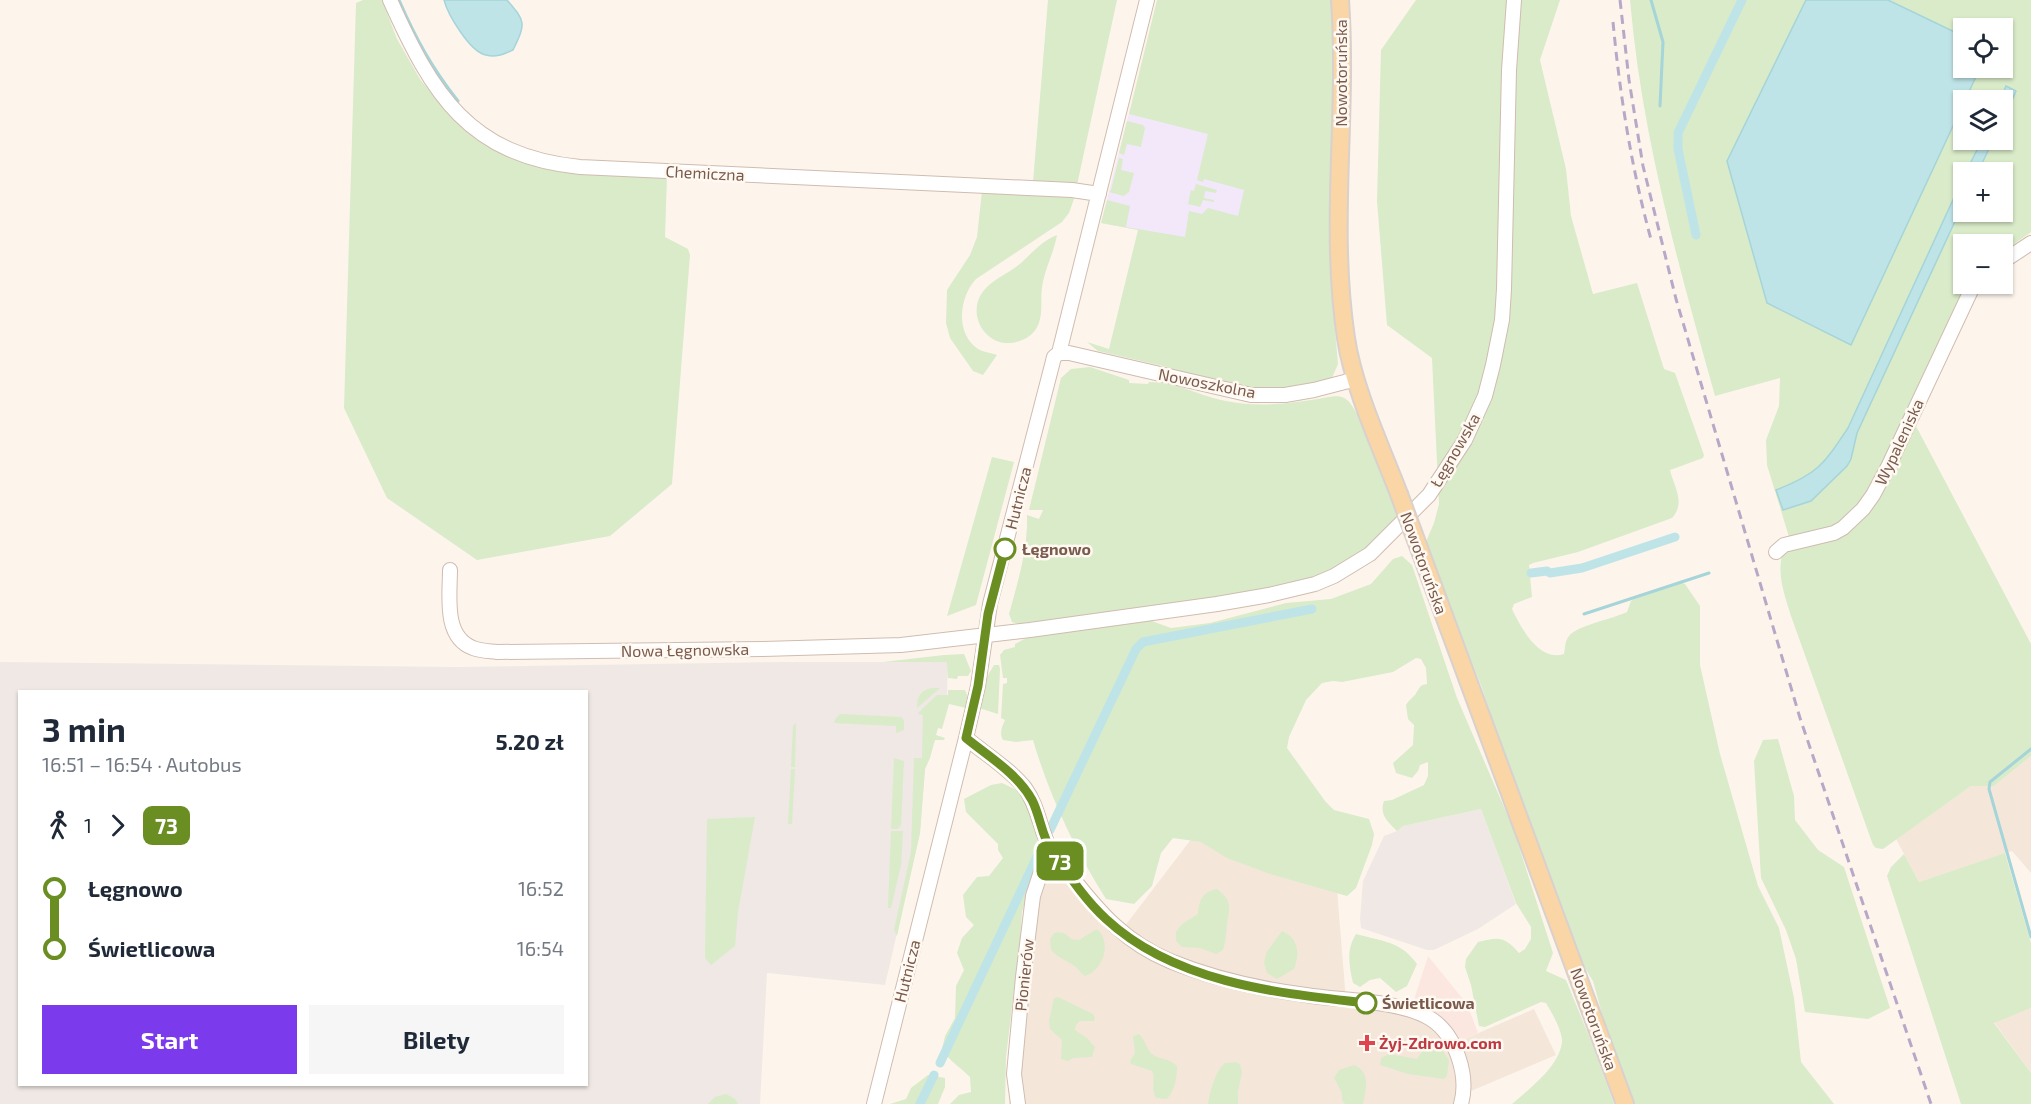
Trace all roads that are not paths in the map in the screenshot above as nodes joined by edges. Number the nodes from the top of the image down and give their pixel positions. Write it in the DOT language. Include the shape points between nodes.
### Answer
graph roads {
  1 [pos="390,0"];
  2 [pos="1147,0"];
  3 [pos="1340,0"];
  4 [pos="1514,0"];
  5 [pos="1098,194"];
  6 [pos="2031,243"];
  7 [pos="2013,255"];
  8 [pos="1969,294"];
  9 [pos="1059,353"];
  10 [pos="1356,379"];
  11 [pos="1776,552"];
  12 [pos="450,570"];
  13 [pos="985,635"];
  14 [pos="966,738"];
  15 [pos="1049,848"];
  16 [pos="874,1104"];
  17 [pos="1020,1104"];
  18 [pos="1461,1104"];
  19 [pos="1625,1104"];
  1 -- 5 [label="street, Chemiczna" via="420,63 460,117 491,141 542,161 580,167"];
  2 -- 5 [label="street, Hutnicza"];
  3 -- 10 [label="main road, Nowotoruńska" via="1340,277 1346,340"];
  4 -- 13 [label="street, Łęgnowska" via="1500,332 1485,396 1465,440 1429,495 1370,554 1315,584 1269,596"];
  5 -- 9 [label="street, Hutnicza"];
  6 -- 7 [label="street"];
  8 -- 11 [label="street, Wypaleniska" via="1873,495 1843,528 1784,545"];
  9 -- 10 [label="street, Nowoszkolna" via="1251,395 1285,395"];
  9 -- 13 [label="street, Hutnicza" via="1054,357"];
  10 -- 19 [label="main road, Nowotoruńska, bridge"];
  12 -- 13 [label="street, Nowa Łęgnowska" via="450,620 454,630 465,644 497,652 901,645"];
  13 -- 14 [label="street, Hutnicza"];
  14 -- 15 [label="street" via="1024,787 1041,820"];
  14 -- 16 [label="street, Hutnicza"];
  15 -- 17 [label="street, Pionierów" via="1033,896 1024,965 1014,1074"];
  15 -- 18 [label="street" via="1107,920 1148,951 1170,961 1253,986 1400,1007 1432,1020 1447,1034 1455,1050 1464,1086"];
}
